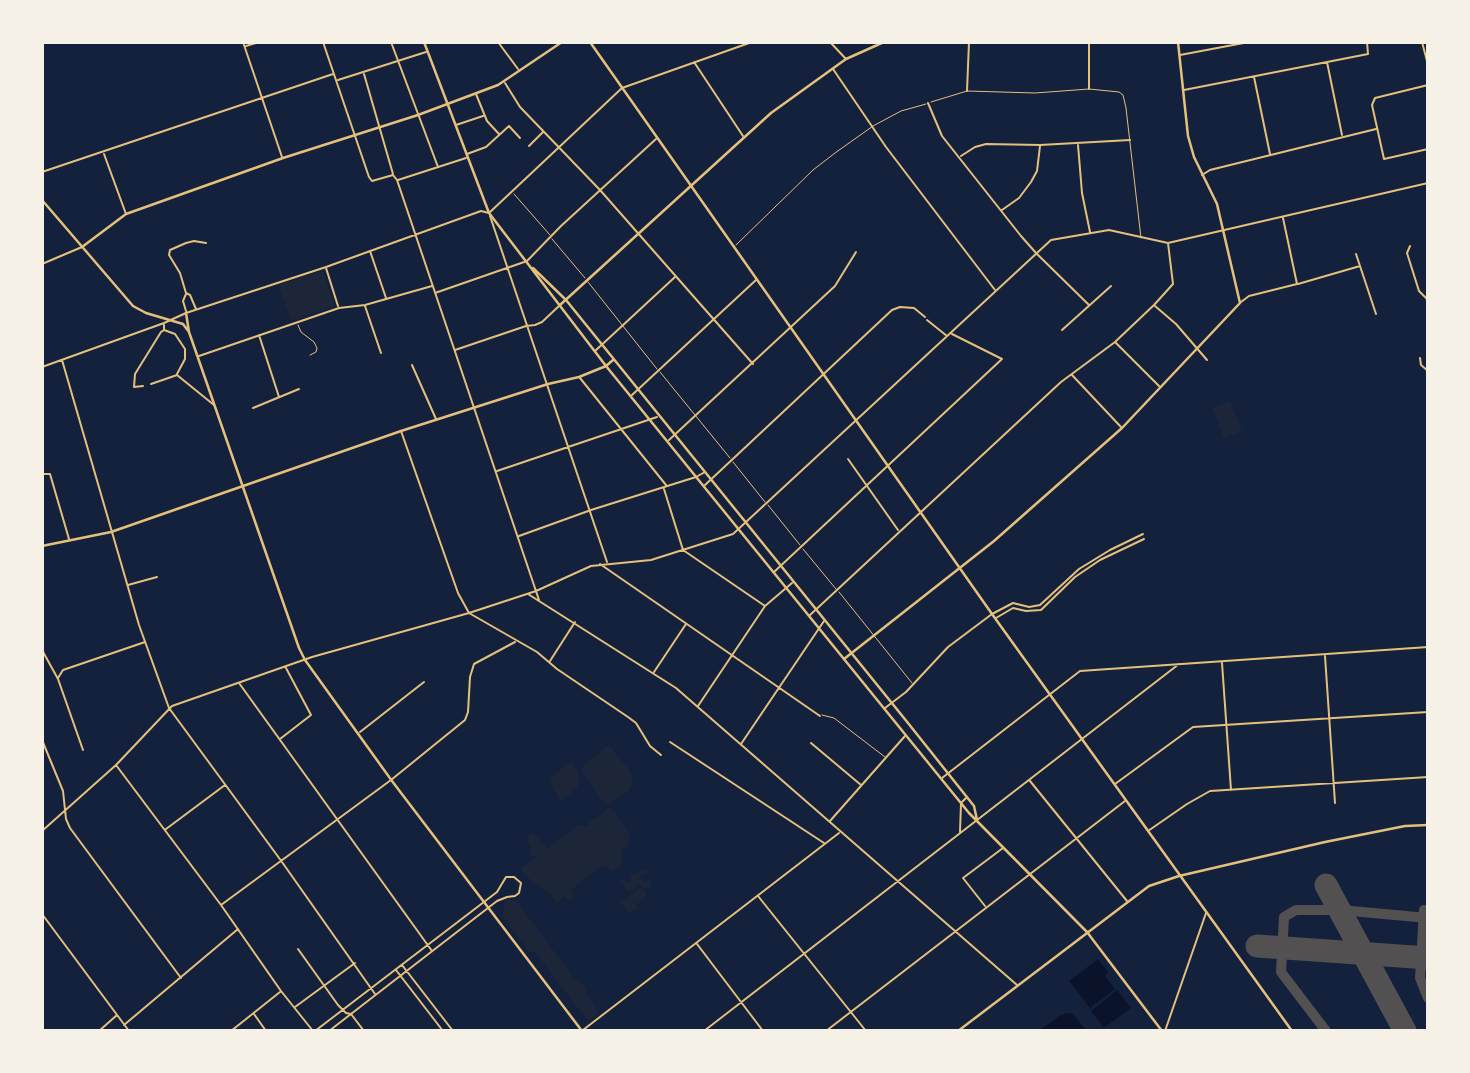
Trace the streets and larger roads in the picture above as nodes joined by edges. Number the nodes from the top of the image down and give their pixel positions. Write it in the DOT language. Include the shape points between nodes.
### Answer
graph roads {
  1 [pos="243,42"];
  2 [pos="259,42"];
  3 [pos="323,42"];
  4 [pos="391,42"];
  5 [pos="424,42"];
  6 [pos="498,42"];
  7 [pos="562,42"];
  8 [pos="590,42"];
  9 [pos="752,42"];
  10 [pos="830,42"];
  11 [pos="884,42"];
  12 [pos="969,42"];
  13 [pos="1089,42"];
  14 [pos="1178,42"];
  15 [pos="1249,42"];
  16 [pos="1367,42"];
  17 [pos="1422,42"];
  18 [pos="875,43"];
  19 [pos="1428,44"];
  20 [pos="245,47"];
  21 [pos="428,52"];
  22 [pos="1179,56"];
  23 [pos="846,59"];
  24 [pos="694,61"];
  25 [pos="1327,61"];
  26 [pos="398,62"];
  27 [pos="1427,62"];
  28 [pos="832,68"];
  29 [pos="1428,69"];
  30 [pos="520,71"];
  31 [pos="335,73"];
  32 [pos="364,74"];
  33 [pos="1254,76"];
  34 [pos="337,81"];
  35 [pos="504,82"];
  36 [pos="1428,85"];
  37 [pos="622,88"];
  38 [pos="1089,89"];
  39 [pos="1183,90"];
  40 [pos="967,91"];
  41 [pos="476,94"];
  42 [pos="262,99"];
  43 [pos="448,103"];
  44 [pos="928,103"];
  45 [pos="418,115"];
  46 [pos="484,115"];
  47 [pos="456,125"];
  48 [pos="380,127"];
  49 [pos="1376,129"];
  50 [pos="544,132"];
  51 [pos="356,135"];
  52 [pos="500,135"];
  53 [pos="744,137"];
  54 [pos="1342,137"];
  55 [pos="520,138"];
  56 [pos="657,138"];
  57 [pos="1130,140"];
  58 [pos="1078,144"];
  59 [pos="1040,145"];
  60 [pos="529,146"];
  61 [pos="560,147"];
  62 [pos="1428,149"];
  63 [pos="103,153"];
  64 [pos="1271,155"];
  65 [pos="466,156"];
  66 [pos="960,157"];
  67 [pos="283,159"];
  68 [pos="438,167"];
  69 [pos="42,173"];
  70 [pos="393,175"];
  71 [pos="1202,175"];
  72 [pos="397,180"];
  73 [pos="1428,183"];
  74 [pos="691,186"];
  75 [pos="600,190"];
  76 [pos="43,203"];
  77 [pos="1001,211"];
  78 [pos="489,213"];
  79 [pos="126,214"];
  80 [pos="1282,217"];
  81 [pos="1223,230"];
  82 [pos="1090,232"];
  83 [pos="639,234"];
  84 [pos="415,235"];
  85 [pos="206,243"];
  86 [pos="1168,243"];
  87 [pos="1410,246"];
  88 [pos="82,247"];
  89 [pos="370,251"];
  90 [pos="856,252"];
  91 [pos="1036,253"];
  92 [pos="1356,254"];
  93 [pos="527,261"];
  94 [pos="42,264"];
  95 [pos="326,267"];
  96 [pos="1360,267"];
  97 [pos="506,269"];
  98 [pos="676,277"];
  99 [pos="757,279"];
  100 [pos="1297,284"];
  101 [pos="432,286"];
  102 [pos="1111,286"];
  103 [pos="995,291"];
  104 [pos="187,293"];
  105 [pos="435,294"];
  106 [pos="386,299"];
  107 [pos="566,300"];
  108 [pos="1428,300"];
  109 [pos="1240,303"];
  110 [pos="365,305"];
  111 [pos="1090,305"];
  112 [pos="1154,305"];
  113 [pos="559,306"];
  114 [pos="339,308"];
  115 [pos="196,310"];
  116 [pos="186,313"];
  117 [pos="1376,314"];
  118 [pos="171,320"];
  119 [pos="714,320"];
  120 [pos="164,323"];
  121 [pos="526,326"];
  122 [pos="791,327"];
  123 [pos="164,330"];
  124 [pos="1062,330"];
  125 [pos="189,332"];
  126 [pos="259,335"];
  127 [pos="950,335"];
  128 [pos="1115,342"];
  129 [pos="601,345"];
  130 [pos="1197,349"];
  131 [pos="454,351"];
  132 [pos="595,351"];
  133 [pos="381,353"];
  134 [pos="198,356"];
  135 [pos="1420,358"];
  136 [pos="61,359"];
  137 [pos="613,360"];
  138 [pos="1207,360"];
  139 [pos="753,364"];
  140 [pos="412,365"];
  141 [pos="606,366"];
  142 [pos="42,367"];
  143 [pos="1428,372"];
  144 [pos="823,374"];
  145 [pos="1071,374"];
  146 [pos="177,375"];
  147 [pos="579,377"];
  148 [pos="151,384"];
  149 [pos="548,384"];
  150 [pos="143,386"];
  151 [pos="1160,387"];
  152 [pos="299,389"];
  153 [pos="638,389"];
  154 [pos="631,396"];
  155 [pos="279,397"];
  156 [pos="215,405"];
  157 [pos="253,408"];
  158 [pos="474,409"];
  159 [pos="659,416"];
  160 [pos="650,419"];
  161 [pos="436,420"];
  162 [pos="856,420"];
  163 [pos="1122,428"];
  164 [pos="621,429"];
  165 [pos="401,431"];
  166 [pos="674,435"];
  167 [pos="668,441"];
  168 [pos="568,447"];
  169 [pos="848,459"];
  170 [pos="888,466"];
  171 [pos="496,472"];
  172 [pos="705,472"];
  173 [pos="42,474"];
  174 [pos="696,477"];
  175 [pos="711,479"];
  176 [pos="243,485"];
  177 [pos="867,485"];
  178 [pos="704,486"];
  179 [pos="665,487"];
  180 [pos="591,510"];
  181 [pos="920,512"];
  182 [pos="745,523"];
  183 [pos="739,529"];
  184 [pos="899,531"];
  185 [pos="111,532"];
  186 [pos="1143,534"];
  187 [pos="518,536"];
  188 [pos="1144,539"];
  189 [pos="69,540"];
  190 [pos="42,546"];
  191 [pos="683,550"];
  192 [pos="608,563"];
  193 [pos="599,564"];
  194 [pos="780,566"];
  195 [pos="960,568"];
  196 [pos="773,573"];
  197 [pos="157,578"];
  198 [pos="793,582"];
  199 [pos="127,586"];
  200 [pos="785,588"];
  201 [pos="536,591"];
  202 [pos="527,594"];
  203 [pos="539,601"];
  204 [pos="765,606"];
  205 [pos="816,609"];
  206 [pos="469,613"];
  207 [pos="992,614"];
  208 [pos="809,615"];
  209 [pos="995,618"];
  210 [pos="824,620"];
  211 [pos="575,622"];
  212 [pos="686,624"];
  213 [pos="819,629"];
  214 [pos="145,642"];
  215 [pos="516,642"];
  216 [pos="1428,648"];
  217 [pos="42,650"];
  218 [pos="851,653"];
  219 [pos="733,655"];
  220 [pos="1325,655"];
  221 [pos="844,659"];
  222 [pos="305,660"];
  223 [pos="549,662"];
  224 [pos="1222,662"];
  225 [pos="1179,664"];
  226 [pos="285,667"];
  227 [pos="654,673"];
  228 [pos="58,679"];
  229 [pos="238,682"];
  230 [pos="424,682"];
  231 [pos="779,688"];
  232 [pos="1049,694"];
  233 [pos="892,703"];
  234 [pos="698,706"];
  235 [pos="169,708"];
  236 [pos="884,708"];
  237 [pos="1428,712"];
  238 [pos="820,716"];
  239 [pos="1328,718"];
  240 [pos="1226,724"];
  241 [pos="359,733"];
  242 [pos="905,735"];
  243 [pos="279,739"];
  244 [pos="42,740"];
  245 [pos="1082,740"];
  246 [pos="670,742"];
  247 [pos="811,743"];
  248 [pos="741,745"];
  249 [pos="83,750"];
  250 [pos="661,755"];
  251 [pos="116,765"];
  252 [pos="948,773"];
  253 [pos="1428,777"];
  254 [pos="941,779"];
  255 [pos="391,780"];
  256 [pos="1030,780"];
  257 [pos="1333,784"];
  258 [pos="225,785"];
  259 [pos="861,785"];
  260 [pos="1114,785"];
  261 [pos="1231,790"];
  262 [pos="967,797"];
  263 [pos="1125,801"];
  264 [pos="961,803"];
  265 [pos="1335,803"];
  266 [pos="65,810"];
  267 [pos="338,820"];
  268 [pos="977,820"];
  269 [pos="829,822"];
  270 [pos="1428,825"];
  271 [pos="165,829"];
  272 [pos="42,831"];
  273 [pos="840,832"];
  274 [pos="1147,832"];
  275 [pos="960,834"];
  276 [pos="1076,838"];
  277 [pos="824,844"];
  278 [pos="1004,847"];
  279 [pos="282,862"];
  280 [pos="1029,874"];
  281 [pos="1179,876"];
  282 [pos="897,882"];
  283 [pos="758,895"];
  284 [pos="1127,901"];
  285 [pos="483,902"];
  286 [pos="221,905"];
  287 [pos="986,907"];
  288 [pos="488,908"];
  289 [pos="1206,913"];
  290 [pos="42,914"];
  291 [pos="453,925"];
  292 [pos="238,929"];
  293 [pos="458,931"];
  294 [pos="955,932"];
  295 [pos="1087,932"];
  296 [pos="696,943"];
  297 [pos="428,944"];
  298 [pos="298,950"];
  299 [pos="432,951"];
  300 [pos="805,953"];
  301 [pos="355,963"];
  302 [pos="402,965"];
  303 [pos="395,970"];
  304 [pos="406,971"];
  305 [pos="400,975"];
  306 [pos="181,978"];
  307 [pos="1018,986"];
  308 [pos="324,987"];
  309 [pos="371,988"];
  310 [pos="281,991"];
  311 [pos="375,994"];
  312 [pos="741,1002"];
  313 [pos="294,1008"];
  314 [pos="343,1010"];
  315 [pos="851,1012"];
  316 [pos="253,1014"];
  317 [pos="351,1014"];
  318 [pos="117,1015"];
  319 [pos="124,1025"];
  320 [pos="452,1030"];
  321 [pos="99,1031"];
  322 [pos="129,1031"];
  323 [pos="231,1031"];
  324 [pos="266,1031"];
  325 [pos="314,1031"];
  326 [pos="329,1031"];
  327 [pos="364,1031"];
  328 [pos="445,1031"];
  329 [pos="582,1031"];
  330 [pos="704,1031"];
  331 [pos="763,1031"];
  332 [pos="826,1031"];
  333 [pos="866,1031"];
  334 [pos="958,1031"];
  335 [pos="1164,1031"];
  336 [pos="1292,1031"];
  1 -- 20 [label="street"];
  2 -- 20 [label="street"];
  3 -- 31 [label="street"];
  4 -- 26 [label="street"];
  5 -- 21 [label="main road"];
  6 -- 30 [label="street"];
  7 -- 30 [label="main road"];
  8 -- 37 [label="main road"];
  9 -- 24 [label="street"];
  10 -- 23 [label="street"];
  11 -- 18 [label="main road"];
  12 -- 40 [label="street"];
  13 -- 38 [label="street"];
  14 -- 22 [label="main road"];
  15 -- 22 [label="street"];
  16 -- 25 [label="street" via="1368,54"];
  17 -- 27 [label="street"];
  18 -- 23 [label="main road"];
  19 -- 27 [label="main road"];
  20 -- 42 [label="street"];
  21 -- 26 [label="street"];
  21 -- 43 [label="main road"];
  22 -- 39 [label="main road"];
  23 -- 28 [label="main road"];
  24 -- 37 [label="street"];
  24 -- 53 [label="street"];
  25 -- 33 [label="street"];
  25 -- 54 [label="street"];
  26 -- 32 [label="street"];
  26 -- 45 [label="street"];
  27 -- 29 [label="main road"];
  28 -- 53 [label="main road"];
  28 -- 103 [label="street" via="886,148"];
  30 -- 35 [label="main road"];
  31 -- 34 [label="street"];
  31 -- 42 [label="street"];
  32 -- 34 [label="street"];
  32 -- 48 [label="street"];
  33 -- 39 [label="street"];
  33 -- 64 [label="street"];
  34 -- 51 [label="street"];
  35 -- 41 [label="main road"];
  35 -- 50 [label="street"];
  36 -- 49 [label="street" via="1376,98 1372,105"];
  37 -- 56 [label="main road"];
  37 -- 61 [label="street"];
  39 -- 71 [label="main road" via="1188,136"];
  41 -- 43 [label="main road"];
  41 -- 46 [label="street"];
  42 -- 63 [label="street"];
  42 -- 67 [label="street"];
  43 -- 45 [label="main road"];
  43 -- 47 [label="main road"];
  44 -- 66 [label="street" via="942,136"];
  45 -- 48 [label="main road"];
  45 -- 68 [label="street"];
  46 -- 47 [label="street"];
  46 -- 52 [label="street"];
  47 -- 65 [label="main road"];
  48 -- 51 [label="main road"];
  48 -- 70 [label="street"];
  49 -- 54 [label="street"];
  49 -- 62 [label="street" via="1384,159"];
  50 -- 60 [label="street"];
  50 -- 61 [label="street"];
  51 -- 67 [label="main road"];
  51 -- 70 [label="street" via="372,181"];
  52 -- 55 [label="street" via="509,127"];
  52 -- 65 [label="street"];
  53 -- 74 [label="main road"];
  54 -- 64 [label="street"];
  56 -- 74 [label="main road"];
  56 -- 75 [label="street"];
  57 -- 58 [label="street"];
  58 -- 59 [label="street"];
  58 -- 82 [label="street"];
  59 -- 66 [label="street" via="986,144"];
  59 -- 77 [label="street" via="1031,182"];
  61 -- 75 [label="street"];
  61 -- 78 [label="street"];
  63 -- 69 [label="street"];
  63 -- 79 [label="street"];
  64 -- 71 [label="street"];
  65 -- 68 [label="street"];
  65 -- 78 [label="main road"];
  66 -- 77 [label="street"];
  67 -- 79 [label="main road"];
  68 -- 72 [label="street"];
  70 -- 72 [label="street"];
  71 -- 81 [label="main road" via="1217,204"];
  72 -- 84 [label="street"];
  73 -- 80 [label="street"];
  74 -- 83 [label="main road"];
  74 -- 99 [label="main road"];
  75 -- 83 [label="street"];
  75 -- 93 [label="street"];
  76 -- 88 [label="main road"];
  77 -- 91 [label="street"];
  78 -- 84 [label="street" via="481,211"];
  78 -- 93 [label="main road"];
  78 -- 97 [label="street"];
  79 -- 88 [label="main road"];
  80 -- 81 [label="street"];
  80 -- 100 [label="street"];
  81 -- 86 [label="street"];
  81 -- 109 [label="main road"];
  82 -- 86 [label="street" via="1109,230"];
  82 -- 91 [label="street" via="1051,240"];
  83 -- 98 [label="street"];
  83 -- 107 [label="main road"];
  84 -- 89 [label="street"];
  84 -- 101 [label="street"];
  85 -- 104 [label="street" via="194,241 170,250"];
  86 -- 112 [label="street" via="1172,284"];
  87 -- 108 [label="street" via="1407,253 1419,291"];
  88 -- 94 [label="street"];
  88 -- 118 [label="main road" via="133,306"];
  89 -- 95 [label="street"];
  89 -- 106 [label="street"];
  90 -- 122 [label="street" via="835,286"];
  91 -- 103 [label="street"];
  91 -- 111 [label="street"];
  92 -- 96 [label="street"];
  93 -- 97 [label="street"];
  93 -- 107 [label="main road"];
  93 -- 113 [label="main road"];
  95 -- 114 [label="street"];
  95 -- 115 [label="street"];
  96 -- 100 [label="street"];
  96 -- 117 [label="street"];
  97 -- 105 [label="street"];
  97 -- 121 [label="street"];
  98 -- 119 [label="street"];
  98 -- 129 [label="street"];
  99 -- 119 [label="street"];
  99 -- 122 [label="main road"];
  100 -- 109 [label="street" via="1249,296"];
  101 -- 105 [label="street"];
  101 -- 106 [label="street"];
  102 -- 111 [label="street"];
  103 -- 127 [label="street"];
  104 -- 115 [label="street"];
  104 -- 116 [label="street" via="183,301"];
  105 -- 131 [label="street"];
  106 -- 110 [label="street"];
  107 -- 113 [label="main road"];
  107 -- 129 [label="main road"];
  109 -- 130 [label="main road"];
  110 -- 114 [label="street"];
  110 -- 133 [label="street"];
  111 -- 124 [label="street"];
  112 -- 128 [label="street"];
  112 -- 130 [label="street"];
  113 -- 121 [label="street" via="542,322"];
  113 -- 132 [label="main road"];
  114 -- 126 [label="street"];
  115 -- 116 [label="street"];
  116 -- 118 [label="street"];
  116 -- 125 [label="main road"];
  118 -- 120 [label="street"];
  118 -- 125 [label="main road"];
  119 -- 139 [label="street"];
  119 -- 153 [label="street"];
  120 -- 123 [label="street"];
  120 -- 136 [label="street"];
  121 -- 131 [label="street"];
  121 -- 149 [label="street"];
  122 -- 139 [label="street"];
  122 -- 144 [label="main road"];
  123 -- 146 [label="street" via="175,334 185,349"];
  123 -- 150 [label="street" via="135,374 134,387"];
  125 -- 134 [label="main road"];
  126 -- 134 [label="street"];
  126 -- 155 [label="street"];
  127 -- 144 [label="street" via="914,308 900,307"];
  127 -- 162 [label="street"];
  127 -- 170 [label="street" via="1002,359"];
  128 -- 145 [label="street"];
  128 -- 151 [label="street"];
  129 -- 132 [label="street"];
  129 -- 137 [label="main road"];
  130 -- 138 [label="street"];
  130 -- 151 [label="main road"];
  131 -- 158 [label="street"];
  132 -- 141 [label="main road"];
  134 -- 156 [label="main road"];
  135 -- 143 [label="street"];
  136 -- 142 [label="street"];
  136 -- 185 [label="street"];
  137 -- 141 [label="main road"];
  137 -- 153 [label="main road"];
  139 -- 166 [label="street"];
  140 -- 161 [label="street"];
  141 -- 147 [label="main road"];
  141 -- 154 [label="main road"];
  144 -- 162 [label="main road"];
  144 -- 175 [label="street"];
  145 -- 163 [label="street"];
  145 -- 181 [label="street"];
  146 -- 148 [label="street"];
  146 -- 156 [label="street"];
  147 -- 149 [label="main road"];
  147 -- 164 [label="street"];
  149 -- 158 [label="main road"];
  149 -- 168 [label="street"];
  151 -- 163 [label="main road"];
  152 -- 155 [label="street"];
  153 -- 154 [label="street"];
  153 -- 159 [label="main road"];
  154 -- 160 [label="main road"];
  155 -- 157 [label="street"];
  156 -- 176 [label="main road"];
  158 -- 161 [label="main road"];
  158 -- 171 [label="street"];
  159 -- 160 [label="street"];
  159 -- 166 [label="main road"];
  160 -- 164 [label="street"];
  160 -- 167 [label="main road"];
  161 -- 165 [label="main road"];
  162 -- 170 [label="main road"];
  162 -- 182 [label="street"];
  163 -- 195 [label="main road"];
  164 -- 168 [label="street"];
  164 -- 179 [label="street"];
  165 -- 176 [label="main road"];
  165 -- 206 [label="street" via="457,593"];
  166 -- 167 [label="street"];
  166 -- 172 [label="main road"];
  167 -- 174 [label="main road"];
  168 -- 171 [label="street"];
  168 -- 180 [label="street"];
  169 -- 177 [label="street"];
  170 -- 177 [label="street"];
  170 -- 181 [label="main road"];
  171 -- 187 [label="street"];
  172 -- 174 [label="street"];
  172 -- 175 [label="main road"];
  173 -- 189 [label="street" via="50,474"];
  174 -- 178 [label="main road"];
  174 -- 179 [label="street"];
  175 -- 178 [label="street"];
  175 -- 182 [label="main road"];
  176 -- 185 [label="main road"];
  176 -- 222 [label="main road"];
  177 -- 184 [label="street"];
  177 -- 194 [label="street"];
  178 -- 183 [label="main road"];
  179 -- 180 [label="street"];
  179 -- 191 [label="street"];
  180 -- 187 [label="street"];
  180 -- 192 [label="street"];
  181 -- 184 [label="street"];
  181 -- 195 [label="main road"];
  182 -- 183 [label="street"];
  182 -- 194 [label="main road"];
  183 -- 191 [label="street" via="725,538"];
  183 -- 196 [label="main road"];
  184 -- 205 [label="street"];
  185 -- 189 [label="main road"];
  185 -- 199 [label="street"];
  186 -- 207 [label="street" via="1079,569 1040,605 1013,603"];
  187 -- 201 [label="street"];
  188 -- 209 [label="street" via="1100,559 1041,610 1013,608"];
  189 -- 190 [label="main road"];
  191 -- 192 [label="street" via="650,560"];
  191 -- 204 [label="street"];
  192 -- 193 [label="street"];
  193 -- 201 [label="street"];
  193 -- 212 [label="street"];
  194 -- 196 [label="street"];
  194 -- 198 [label="main road"];
  195 -- 207 [label="main road"];
  195 -- 218 [label="main road"];
  196 -- 200 [label="main road"];
  197 -- 199 [label="street"];
  198 -- 200 [label="street"];
  198 -- 205 [label="main road"];
  199 -- 214 [label="street"];
  200 -- 204 [label="street"];
  200 -- 208 [label="main road"];
  201 -- 202 [label="street"];
  201 -- 203 [label="street"];
  202 -- 203 [label="street"];
  202 -- 206 [label="street"];
  203 -- 211 [label="street"];
  204 -- 219 [label="street"];
  205 -- 208 [label="street"];
  205 -- 210 [label="main road"];
  206 -- 215 [label="street"];
  206 -- 222 [label="street"];
  207 -- 209 [label="main road"];
  207 -- 233 [label="street" via="948,647"];
  208 -- 213 [label="main road"];
  209 -- 232 [label="main road"];
  210 -- 213 [label="street"];
  210 -- 218 [label="main road"];
  211 -- 223 [label="street"];
  211 -- 227 [label="street"];
  212 -- 219 [label="street"];
  212 -- 227 [label="street"];
  213 -- 221 [label="main road"];
  213 -- 231 [label="street"];
  214 -- 228 [label="street" via="63,670"];
  214 -- 235 [label="street"];
  215 -- 223 [label="street"];
  215 -- 255 [label="street" via="474,664 465,720"];
  216 -- 220 [label="street"];
  217 -- 228 [label="street"];
  218 -- 221 [label="main road"];
  218 -- 233 [label="main road"];
  219 -- 231 [label="street"];
  219 -- 234 [label="street"];
  220 -- 224 [label="street"];
  220 -- 239 [label="street"];
  221 -- 236 [label="main road"];
  222 -- 226 [label="street"];
  222 -- 241 [label="main road"];
  223 -- 250 [label="street" via="636,723"];
  224 -- 225 [label="street"];
  224 -- 240 [label="street"];
  225 -- 232 [label="street" via="1080,671"];
  225 -- 245 [label="street"];
  226 -- 229 [label="street"];
  226 -- 243 [label="street" via="311,715"];
  227 -- 234 [label="street"];
  228 -- 249 [label="street"];
  229 -- 235 [label="street"];
  229 -- 243 [label="street"];
  230 -- 241 [label="street"];
  231 -- 238 [label="street"];
  231 -- 248 [label="street"];
  232 -- 245 [label="main road"];
  232 -- 252 [label="street"];
  233 -- 236 [label="street"];
  233 -- 252 [label="main road"];
  234 -- 248 [label="street"];
  235 -- 251 [label="street"];
  235 -- 258 [label="street"];
  236 -- 242 [label="main road"];
  237 -- 239 [label="street"];
  239 -- 240 [label="street"];
  239 -- 257 [label="street"];
  240 -- 260 [label="street" via="1193,727"];
  240 -- 261 [label="street"];
  241 -- 255 [label="main road"];
  242 -- 254 [label="main road"];
  242 -- 259 [label="street"];
  243 -- 267 [label="street"];
  244 -- 266 [label="street" via="63,791"];
  245 -- 256 [label="street"];
  245 -- 260 [label="main road"];
  246 -- 277 [label="street"];
  247 -- 259 [label="street"];
  248 -- 269 [label="street"];
  251 -- 266 [label="street"];
  251 -- 271 [label="street"];
  252 -- 254 [label="street"];
  252 -- 262 [label="main road"];
  253 -- 257 [label="street"];
  254 -- 264 [label="main road"];
  255 -- 267 [label="street"];
  255 -- 285 [label="main road"];
  256 -- 268 [label="street"];
  256 -- 276 [label="street"];
  257 -- 261 [label="street"];
  257 -- 265 [label="street"];
  258 -- 271 [label="street"];
  258 -- 279 [label="street"];
  259 -- 269 [label="street"];
  260 -- 263 [label="main road"];
  261 -- 274 [label="street" via="1200,796"];
  262 -- 264 [label="street"];
  262 -- 268 [label="main road"];
  263 -- 274 [label="main road"];
  263 -- 276 [label="street"];
  264 -- 268 [label="main road"];
  264 -- 275 [label="street"];
  266 -- 272 [label="street"];
  266 -- 306 [label="street" via="70,828"];
  267 -- 279 [label="street"];
  267 -- 297 [label="street"];
  268 -- 275 [label="street"];
  268 -- 278 [label="main road"];
  269 -- 273 [label="street"];
  270 -- 281 [label="main road" via="1382,830"];
  271 -- 286 [label="street"];
  273 -- 277 [label="street"];
  273 -- 282 [label="street"];
  274 -- 281 [label="main road"];
  275 -- 282 [label="street"];
  276 -- 280 [label="street"];
  276 -- 284 [label="street"];
  277 -- 283 [label="street"];
  278 -- 280 [label="main road"];
  278 -- 287 [label="street" via="963,877"];
  279 -- 286 [label="street"];
  279 -- 301 [label="street"];
  280 -- 287 [label="street"];
  280 -- 295 [label="main road"];
  281 -- 284 [label="main road" via="1149,886"];
  281 -- 289 [label="main road"];
  282 -- 294 [label="street"];
  282 -- 300 [label="street"];
  283 -- 296 [label="street"];
  283 -- 300 [label="street"];
  284 -- 295 [label="main road"];
  285 -- 288 [label="main road"];
  285 -- 288 [label="street" via="497,892 506,877 521,883 519,893"];
  285 -- 291 [label="street"];
  286 -- 292 [label="street"];
  287 -- 294 [label="street"];
  288 -- 293 [label="street"];
  288 -- 329 [label="main road"];
  289 -- 335 [label="street"];
  289 -- 336 [label="main road"];
  290 -- 318 [label="street"];
  291 -- 293 [label="street"];
  291 -- 297 [label="street"];
  292 -- 306 [label="street"];
  292 -- 310 [label="street"];
  293 -- 299 [label="street"];
  294 -- 307 [label="street"];
  294 -- 315 [label="street"];
  295 -- 307 [label="main road"];
  295 -- 335 [label="main road"];
  296 -- 312 [label="street"];
  296 -- 329 [label="street"];
  297 -- 299 [label="street"];
  297 -- 302 [label="street"];
  298 -- 308 [label="street"];
  299 -- 304 [label="street"];
  300 -- 312 [label="street"];
  300 -- 315 [label="street"];
  301 -- 308 [label="street"];
  301 -- 309 [label="street"];
  302 -- 303 [label="street"];
  302 -- 304 [label="street"];
  303 -- 305 [label="street"];
  303 -- 309 [label="street"];
  304 -- 305 [label="street"];
  304 -- 320 [label="street"];
  305 -- 311 [label="street"];
  305 -- 328 [label="street"];
  306 -- 319 [label="street"];
  307 -- 334 [label="main road"];
  308 -- 313 [label="street"];
  308 -- 314 [label="street"];
  309 -- 311 [label="street"];
  309 -- 314 [label="street"];
  310 -- 313 [label="street"];
  310 -- 316 [label="street"];
  311 -- 317 [label="street"];
  312 -- 330 [label="street"];
  312 -- 331 [label="street"];
  313 -- 325 [label="street"];
  314 -- 317 [label="street"];
  314 -- 325 [label="street"];
  315 -- 332 [label="street"];
  315 -- 333 [label="street"];
  316 -- 323 [label="street"];
  316 -- 324 [label="street"];
  317 -- 326 [label="street"];
  317 -- 327 [label="street"];
  318 -- 319 [label="street"];
  318 -- 321 [label="street"];
  319 -- 322 [label="street"];
  320 -- 328 [label="street"];
}
